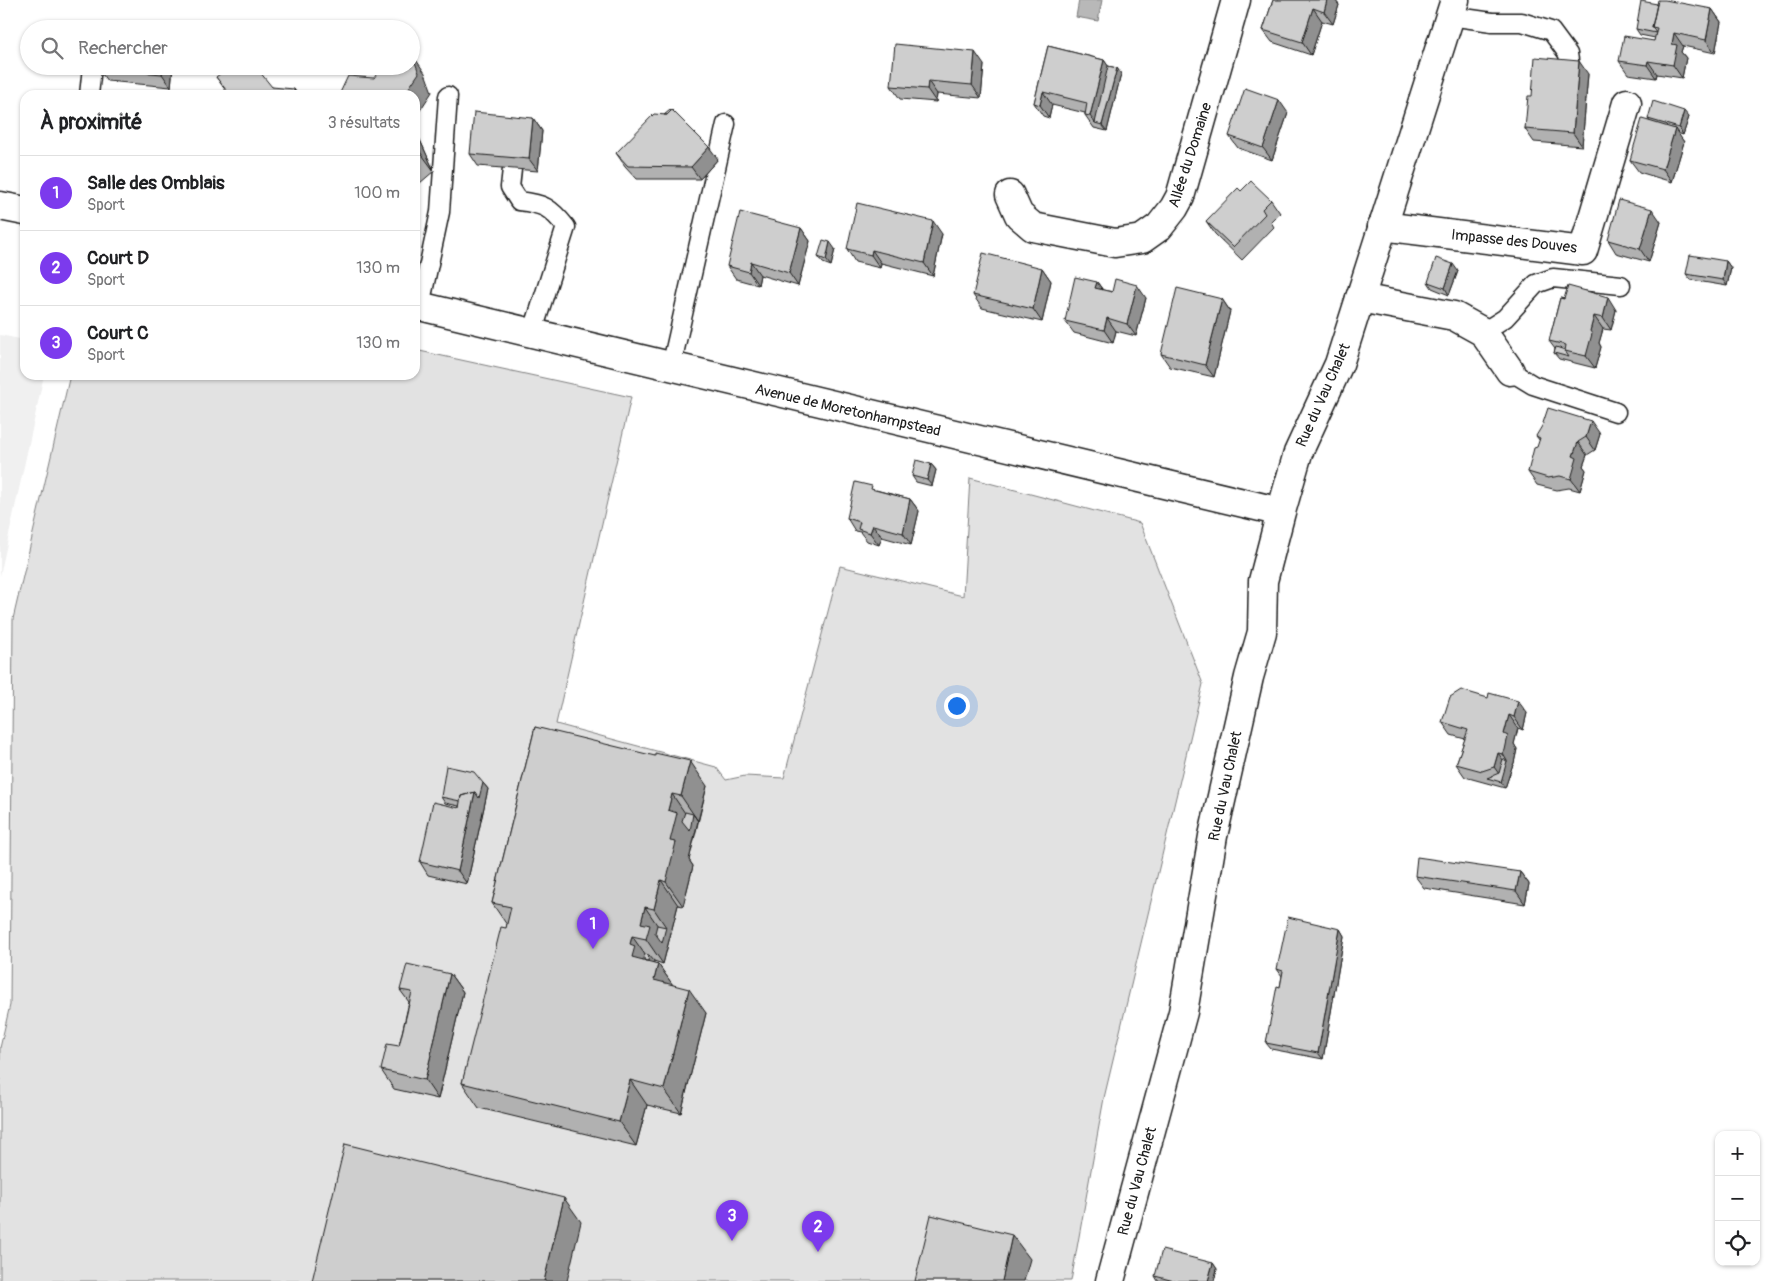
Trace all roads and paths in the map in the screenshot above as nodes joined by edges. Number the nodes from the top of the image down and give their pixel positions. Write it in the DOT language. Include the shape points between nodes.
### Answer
graph roads {
  1 [pos="1236,0"];
  2 [pos="1452,8"];
  3 [pos="1570,73"];
  4 [pos="91,75"];
  5 [pos="90,90"];
  6 [pos="448,96"];
  7 [pos="1627,103"];
  8 [pos="726,124"];
  9 [pos="512,169"];
  10 [pos="1010,195"];
  11 [pos="0,206"];
  12 [pos="20,210"];
  13 [pos="1382,226"];
  14 [pos="1621,285"];
  15 [pos="420,297"];
  16 [pos="1360,298"];
  17 [pos="420,306"];
  18 [pos="1483,332"];
  19 [pos="532,334"];
  20 [pos="671,367"];
  21 [pos="1510,372"];
  22 [pos="1616,412"];
  23 [pos="1281,512"];
  24 [pos="1110,1281"];
  1 -- 10 [label="street, Allée du Domaine" via="1180,197 1159,227 1142,238 1115,243 1032,226 1019,215"];
  2 -- 3 [label="lane" via="1492,22 1522,22 1551,31 1568,54"];
  2 -- 13 [label="street, Rue du Vau Chalet"];
  4 -- 5 [label="lane"];
  6 -- 15 [label="lane" via="440,212"];
  7 -- 13 [label="street, Impasse des Douves" via="1583,251"];
  8 -- 20 [label="lane"];
  9 -- 19 [label="lane" via="510,187 519,202 540,204 553,210 566,226"];
  11 -- 12 [label="street"];
  13 -- 16 [label="street, Rue du Vau Chalet"];
  14 -- 18 [label="lane" via="1553,278 1536,284 1505,318"];
  16 -- 18 [label="street" via="1454,316"];
  16 -- 23 [label="street, Rue du Vau Chalet" via="1340,364 1298,453"];
  17 -- 19 [label="street, Avenue de Moretonhampstead"];
  18 -- 21 [label="street"];
  19 -- 20 [label="street, Avenue de Moretonhampstead"];
  20 -- 23 [label="street, Avenue de Moretonhampstead"];
  21 -- 22 [label="lane" via="1533,385"];
  23 -- 24 [label="street, Rue du Vau Chalet" via="1263,581 1262,632 1248,677 1213,836 1183,1012"];
}
